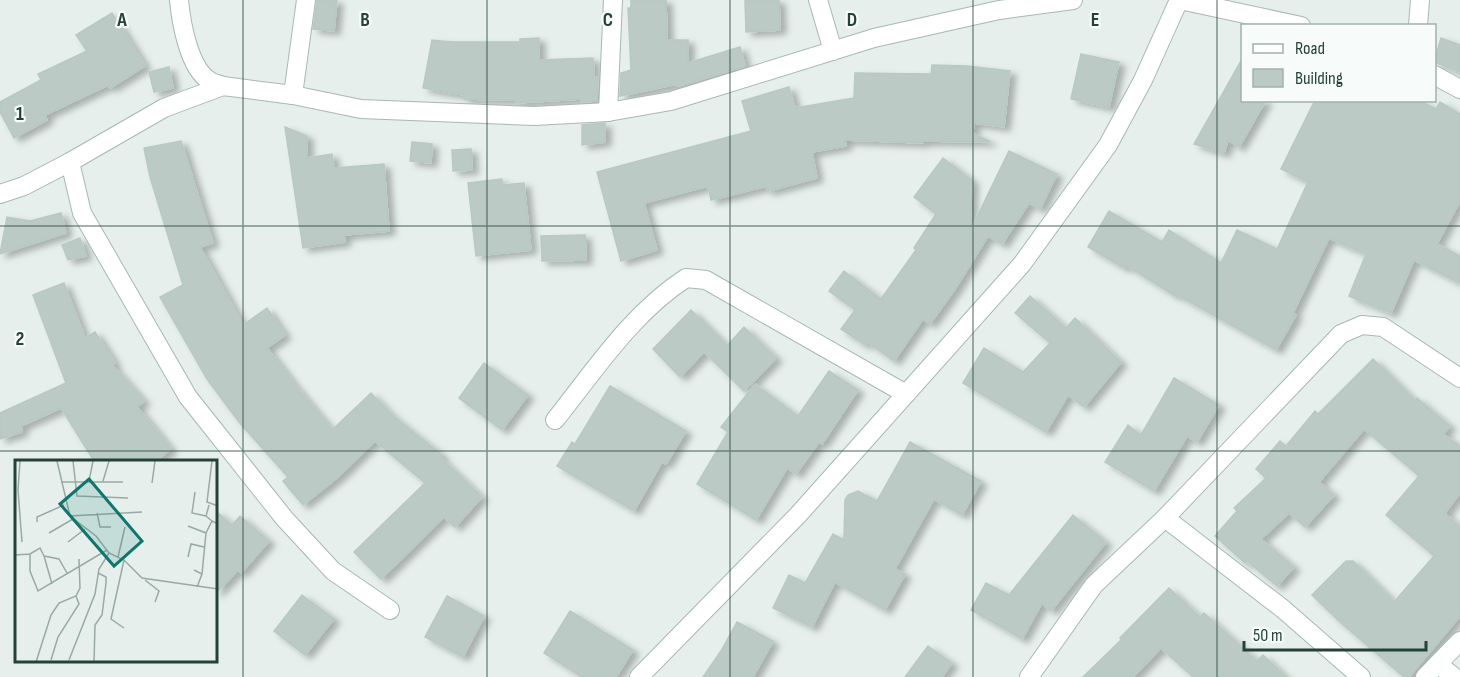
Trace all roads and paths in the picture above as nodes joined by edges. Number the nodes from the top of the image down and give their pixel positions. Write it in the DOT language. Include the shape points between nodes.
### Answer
graph roads {
  1 [pos="179,0"];
  2 [pos="306,0"];
  3 [pos="613,0"];
  4 [pos="818,0"];
  5 [pos="1073,0"];
  6 [pos="1179,0"];
  7 [pos="1420,0"];
  8 [pos="1292,24"];
  9 [pos="1418,24"];
  10 [pos="832,51"];
  11 [pos="1436,76"];
  12 [pos="224,86"];
  13 [pos="1460,88"];
  14 [pos="293,95"];
  15 [pos="608,112"];
  16 [pos="70,162"];
  17 [pos="0,194"];
  18 [pos="1460,378"];
  19 [pos="906,394"];
  20 [pos="555,420"];
  21 [pos="1165,518"];
  22 [pos="390,610"];
  23 [pos="1460,641"];
  24 [pos="1431,670"];
  25 [pos="639,677"];
  26 [pos="1029,677"];
  27 [pos="1360,677"];
  28 [pos="1454,677"];
  1 -- 12 [label="street" via="185,40 196,64 209,81"];
  2 -- 14 [label="street"];
  3 -- 15 [label="street"];
  4 -- 10 [label="street"];
  5 -- 10 [label="street" via="999,10"];
  6 -- 8 [label="street"];
  6 -- 19 [label="street" via="1108,145 1022,264"];
  7 -- 9 [label="street"];
  10 -- 15 [label="street" via="671,101"];
  11 -- 13 [label="street"];
  12 -- 14 [label="street"];
  12 -- 16 [label="street" via="164,108"];
  14 -- 15 [label="street" via="361,109 534,116"];
  16 -- 17 [label="street"];
  16 -- 22 [label="street" via="82,213 188,397 284,518 333,571"];
  18 -- 21 [label="street" via="1383,327 1362,325 1341,334"];
  19 -- 20 [label="street" via="706,280 686,278 646,309"];
  19 -- 25 [label="street" via="798,515"];
  21 -- 26 [label="street" via="1094,585"];
  21 -- 27 [label="street" via="1282,609"];
  23 -- 24 [label="street"];
  24 -- 28 [label="street"];
}
